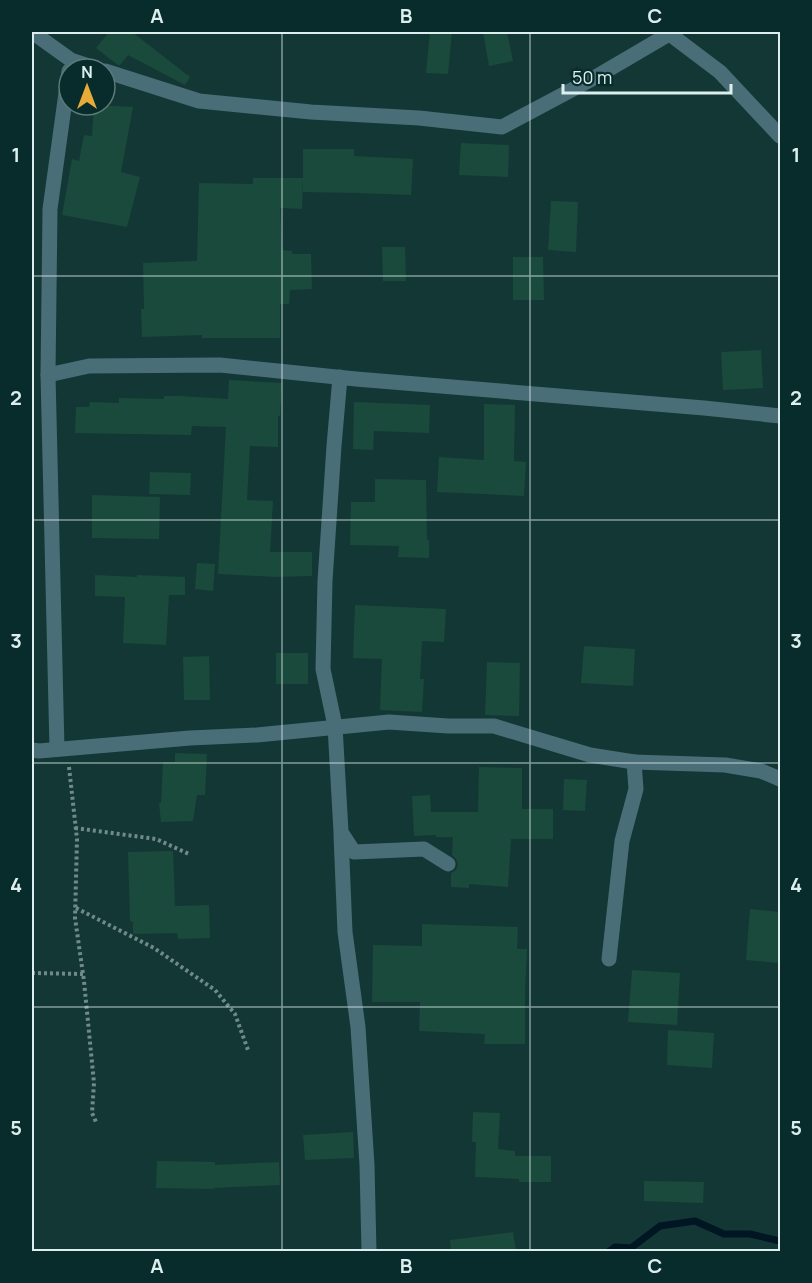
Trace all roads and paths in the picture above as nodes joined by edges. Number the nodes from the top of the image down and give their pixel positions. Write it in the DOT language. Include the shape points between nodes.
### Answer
graph roads {
  1 [pos="32,32"];
  2 [pos="668,33"];
  3 [pos="59,57"];
  4 [pos="117,75"];
  5 [pos="63,117"];
  6 [pos="780,136"];
  7 [pos="48,375"];
  8 [pos="340,377"];
  9 [pos="780,416"];
  10 [pos="335,726"];
  11 [pos="62,749"];
  12 [pos="32,750"];
  13 [pos="634,762"];
  14 [pos="780,778"];
  15 [pos="75,828"];
  16 [pos="341,832"];
  17 [pos="189,854"];
  18 [pos="448,864"];
  19 [pos="76,908"];
  20 [pos="609,959"];
  21 [pos="32,973"];
  22 [pos="82,974"];
  23 [pos="248,1050"];
  24 [pos="96,1122"];
  25 [pos="369,1251"];
  1 -- 3 [label="street"];
  2 -- 4 [label="street" via="502,127 199,101"];
  2 -- 6 [label="street" via="720,72"];
  5 -- 7 [label="street" via="50,209"];
  7 -- 8 [label="street" via="89,366 220,365"];
  7 -- 11 [label="street"];
  8 -- 9 [label="street"];
  8 -- 10 [label="street" via="323,658"];
  10 -- 11 [label="street"];
  10 -- 13 [label="street" via="389,722 494,726 590,754"];
  10 -- 16 [label="street"];
  11 -- 12 [label="street"];
  11 -- 15 [label="path"];
  13 -- 14 [label="street" via="725,765"];
  13 -- 20 [label="street" via="636,789 622,841"];
  15 -- 17 [label="path" via="156,839"];
  15 -- 19 [label="path"];
  16 -- 18 [label="street" via="354,852 424,849"];
  16 -- 25 [label="street" via="345,932 358,1027"];
  19 -- 22 [label="path"];
  19 -- 23 [label="path" via="154,948 215,990 235,1014"];
  21 -- 22 [label="path"];
  22 -- 24 [label="path" via="94,1083 92,1113"];
}
